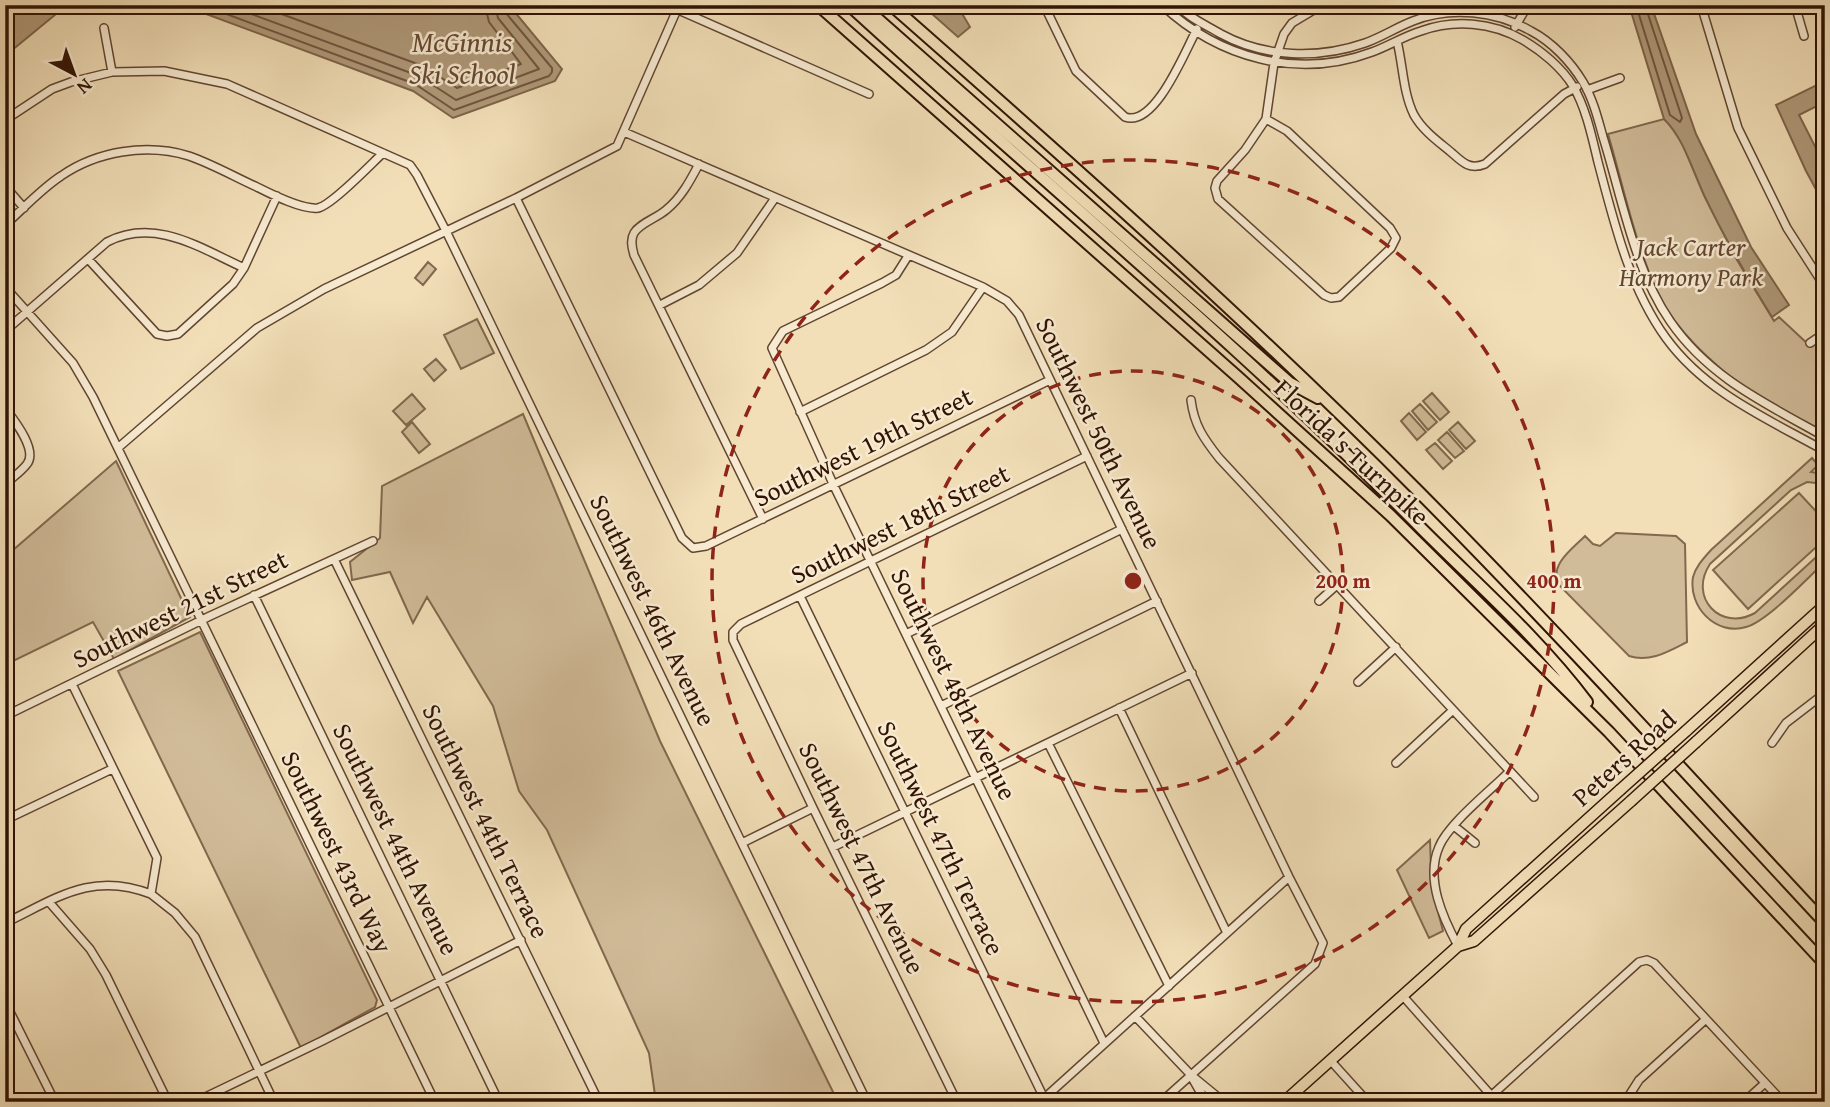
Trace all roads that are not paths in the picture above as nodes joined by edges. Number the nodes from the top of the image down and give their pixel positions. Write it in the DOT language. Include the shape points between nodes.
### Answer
graph roads {
  1 [pos="667,5"];
  2 [pos="818,5"];
  3 [pos="849,5"];
  4 [pos="862,5"];
  5 [pos="891,5"];
  6 [pos="1044,5"];
  7 [pos="1162,5"];
  8 [pos="1177,5"];
  9 [pos="1322,5"];
  10 [pos="1528,5"];
  11 [pos="1701,5"];
  12 [pos="1796,5"];
  13 [pos="678,8"];
  14 [pos="1439,9"];
  15 [pos="1201,23"];
  16 [pos="1443,24"];
  17 [pos="1517,24"];
  18 [pos="104,28"];
  19 [pos="1195,32"];
  20 [pos="1513,35"];
  21 [pos="1804,36"];
  22 [pos="1397,41"];
  23 [pos="1279,52"];
  24 [pos="1274,63"];
  25 [pos="112,72"];
  26 [pos="1620,78"];
  27 [pos="1585,87"];
  28 [pos="1574,88"];
  29 [pos="869,94"];
  30 [pos="1266,119"];
  31 [pos="5,120"];
  32 [pos="624,132"];
  33 [pos="383,153"];
  34 [pos="699,164"];
  35 [pos="5,186"];
  36 [pos="277,197"];
  37 [pos="516,198"];
  38 [pos="775,198"];
  39 [pos="24,208"];
  40 [pos="5,225"];
  41 [pos="446,231"];
  42 [pos="908,256"];
  43 [pos="88,259"];
  44 [pos="244,268"];
  45 [pos="5,287"];
  46 [pos="983,287"];
  47 [pos="1825,287"];
  48 [pos="660,305"];
  49 [pos="28,312"];
  50 [pos="5,331"];
  51 [pos="1825,333"];
  52 [pos="1810,343"];
  53 [pos="1050,380"];
  54 [pos="1191,400"];
  55 [pos="1332,407"];
  56 [pos="5,408"];
  57 [pos="800,412"];
  58 [pos="1825,437"];
  59 [pos="119,447"];
  60 [pos="1825,451"];
  61 [pos="1087,456"];
  62 [pos="5,484"];
  63 [pos="834,486"];
  64 [pos="763,519"];
  65 [pos="1122,529"];
  66 [pos="373,541"];
  67 [pos="334,559"];
  68 [pos="871,561"];
  69 [pos="1338,584"];
  70 [pos="254,595"];
  71 [pos="800,596"];
  72 [pos="1157,601"];
  73 [pos="1320,601"];
  74 [pos="1825,605"];
  75 [pos="202,620"];
  76 [pos="1825,624"];
  77 [pos="733,632"];
  78 [pos="906,634"];
  79 [pos="1395,647"];
  80 [pos="1192,673"];
  81 [pos="1358,682"];
  82 [pos="72,684"];
  83 [pos="1825,694"];
  84 [pos="941,706"];
  85 [pos="1119,708"];
  86 [pos="1453,710"];
  87 [pos="5,716"];
  88 [pos="1609,732"];
  89 [pos="1048,743"];
  90 [pos="1772,743"];
  91 [pos="1396,763"];
  92 [pos="112,769"];
  93 [pos="1509,772"];
  94 [pos="976,778"];
  95 [pos="1534,797"];
  96 [pos="813,808"];
  97 [pos="905,812"];
  98 [pos="5,820"];
  99 [pos="1454,826"];
  100 [pos="742,843"];
  101 [pos="1475,843"];
  102 [pos="833,847"];
  103 [pos="1289,877"];
  104 [pos="151,894"];
  105 [pos="49,902"];
  106 [pos="5,923"];
  107 [pos="1825,923"];
  108 [pos="1227,933"];
  109 [pos="521,940"];
  110 [pos="1458,946"];
  111 [pos="1825,964"];
  112 [pos="441,980"];
  113 [pos="1169,986"];
  114 [pos="1402,995"];
  115 [pos="5,1002"];
  116 [pos="388,1006"];
  117 [pos="1135,1016"];
  118 [pos="1705,1020"];
  119 [pos="1104,1043"];
  120 [pos="1330,1060"];
  121 [pos="260,1071"];
  122 [pos="1191,1075"];
  123 [pos="1765,1083"];
  124 [pos="1494,1099"];
  125 [pos="1042,1100"];
  126 [pos="55,1102"];
  127 [pos="168,1102"];
  128 [pos="195,1102"];
  129 [pos="274,1102"];
  130 [pos="435,1102"];
  131 [pos="499,1102"];
  132 [pos="599,1102"];
  133 [pos="867,1102"];
  134 [pos="957,1102"];
  135 [pos="1161,1102"];
  136 [pos="1209,1102"];
  137 [pos="1224,1102"];
  138 [pos="1284,1102"];
  139 [pos="1368,1102"];
  140 [pos="1625,1102"];
  141 [pos="1744,1102"];
  142 [pos="1783,1102"];
  1 -- 13 [label="street"];
  2 -- 88 [label="highway, Florida's Turnpike" via="1380,506"];
  3 -- 88 [label="highway" via="1373,480 1568,677"];
  4 -- 55 [label="highway" via="1290,383"];
  5 -- 55 [label="highway, Florida's Turnpike" via="1167,250"];
  6 -- 19 [label="street" via="1076,71 1133,120 1155,104"];
  7 -- 19 [label="street"];
  8 -- 15 [label="street"];
  9 -- 23 [label="street" via="1292,23"];
  10 -- 17 [label="street"];
  11 -- 47 [label="street" via="1738,128 1787,228"];
  12 -- 21 [label="street"];
  13 -- 29 [label="street"];
  13 -- 32 [label="street"];
  14 -- 16 [label="street"];
  14 -- 17 [label="street" via="1491,15"];
  14 -- 23 [label="street" via="1336,51"];
  15 -- 19 [label="street"];
  15 -- 23 [label="street" via="1254,48"];
  16 -- 20 [label="street" via="1488,26"];
  16 -- 22 [label="street"];
  17 -- 20 [label="street"];
  17 -- 27 [label="street" via="1551,45"];
  18 -- 25 [label="street"];
  19 -- 24 [label="street" via="1232,52"];
  20 -- 28 [label="street" via="1562,71"];
  22 -- 24 [label="street" via="1339,61"];
  22 -- 28 [label="street" via="1415,117 1465,164 1476,168"];
  23 -- 24 [label="street"];
  24 -- 30 [label="street"];
  25 -- 31 [label="street, Southwest 46th Avenue" via="52,89"];
  25 -- 33 [label="street, Southwest 46th Avenue" via="164,71 227,84"];
  26 -- 27 [label="street"];
  27 -- 28 [label="street"];
  27 -- 58 [label="street" via="1641,265 1669,320 1718,374"];
  28 -- 60 [label="street" via="1630,270 1668,341 1710,383 1741,405"];
  30 -- 30 [label="street" via="1217,181 1218,199 1324,295 1339,297 1396,238 1287,131"];
  32 -- 34 [label="street, Southwest 50th Avenue"];
  32 -- 37 [label="street" via="617,146 606,153"];
  33 -- 36 [label="street" via="318,208"];
  33 -- 41 [label="street, Southwest 46th Avenue" via="414,170"];
  34 -- 38 [label="street, Southwest 50th Avenue"];
  34 -- 48 [label="street" via="667,210 634,234 634,255"];
  35 -- 39 [label="street"];
  36 -- 39 [label="street" via="189,156 146,150 111,153 84,163"];
  36 -- 44 [label="street"];
  37 -- 41 [label="street"];
  37 -- 64 [label="street, Southwest 19th Street" via="682,538 694,548 706,546"];
  38 -- 42 [label="street, Southwest 50th Avenue"];
  38 -- 48 [label="street" via="718,272"];
  39 -- 40 [label="street"];
  41 -- 59 [label="street" via="324,289 257,328"];
  41 -- 100 [label="street, Southwest 46th Avenue"];
  42 -- 46 [label="street, Southwest 50th Avenue"];
  42 -- 57 [label="street, Southwest 48th Avenue" via="896,275 783,331 776,341 772,348"];
  43 -- 44 [label="street" via="107,242 137,231 160,233"];
  43 -- 44 [label="street" via="157,334 167,337 178,334 233,284"];
  43 -- 49 [label="street"];
  45 -- 49 [label="street"];
  46 -- 53 [label="street, Southwest 50th Avenue" via="1007,301 1019,315"];
  46 -- 57 [label="street" via="952,332 926,350"];
  48 -- 64 [label="street"];
  49 -- 50 [label="street"];
  49 -- 59 [label="street" via="73,363"];
  51 -- 52 [label="street"];
  53 -- 61 [label="street, Southwest 50th Avenue"];
  53 -- 63 [label="street, Southwest 19th Street"];
  54 -- 69 [label="street" via="1193,418 1219,458"];
  55 -- 107 [label="highway, Florida's Turnpike" via="1541,617"];
  56 -- 62 [label="street" via="31,457"];
  57 -- 63 [label="street, Southwest 48th Avenue"];
  59 -- 75 [label="street"];
  61 -- 65 [label="street, Southwest 50th Avenue"];
  61 -- 68 [label="street, Southwest 18th Street"];
  63 -- 64 [label="street, Southwest 19th Street"];
  63 -- 68 [label="street, Southwest 48th Avenue"];
  65 -- 72 [label="street, Southwest 50th Avenue"];
  65 -- 78 [label="street"];
  66 -- 67 [label="street, Southwest 21st Street"];
  67 -- 70 [label="street, Southwest 21st Street"];
  67 -- 109 [label="street, Southwest 44th Terrace"];
  68 -- 71 [label="street, Southwest 18th Street"];
  68 -- 78 [label="street, Southwest 48th Avenue"];
  69 -- 73 [label="street"];
  69 -- 79 [label="street"];
  70 -- 75 [label="street, Southwest 21st Street"];
  70 -- 112 [label="street, Southwest 44th Avenue"];
  71 -- 77 [label="street, Southwest 18th Street"];
  71 -- 97 [label="street, Southwest 47th Terrace"];
  72 -- 80 [label="street, Southwest 50th Avenue"];
  72 -- 84 [label="street"];
  74 -- 110 [label="main road, Peters Road, bridge" via="1466,929"];
  75 -- 82 [label="street, Southwest 21st Street"];
  75 -- 116 [label="street, Southwest 43rd Way"];
  76 -- 110 [label="main road, Peters Road, bridge" via="1474,941"];
  77 -- 96 [label="street, Southwest 47th Avenue"];
  78 -- 84 [label="street, Southwest 48th Avenue"];
  79 -- 81 [label="street"];
  79 -- 86 [label="street"];
  80 -- 85 [label="street"];
  80 -- 103 [label="street, Southwest 50th Avenue"];
  82 -- 87 [label="street, Southwest 21st Street"];
  82 -- 92 [label="street"];
  83 -- 90 [label="street" via="1786,723"];
  84 -- 94 [label="street, Southwest 48th Avenue"];
  85 -- 89 [label="street"];
  85 -- 108 [label="street"];
  86 -- 91 [label="street"];
  86 -- 93 [label="street"];
  88 -- 111 [label="highway, Florida's Turnpike"];
  89 -- 94 [label="street"];
  89 -- 113 [label="street"];
  92 -- 98 [label="street"];
  92 -- 104 [label="street" via="157,858"];
  93 -- 95 [label="street"];
  93 -- 99 [label="street"];
  94 -- 97 [label="street"];
  94 -- 119 [label="street, Southwest 48th Avenue"];
  96 -- 100 [label="street"];
  96 -- 102 [label="street, Southwest 47th Avenue"];
  97 -- 102 [label="street"];
  97 -- 125 [label="street, Southwest 47th Terrace"];
  99 -- 101 [label="street"];
  99 -- 110 [label="street" via="1439,847 1436,895"];
  100 -- 133 [label="street, Southwest 46th Avenue"];
  102 -- 134 [label="street, Southwest 47th Avenue"];
  103 -- 108 [label="street"];
  103 -- 122 [label="street, Southwest 50th Avenue" via="1323,943 1315,964"];
  104 -- 105 [label="street" via="97,885"];
  104 -- 121 [label="street" via="195,937"];
  105 -- 106 [label="street"];
  105 -- 127 [label="street" via="106,975"];
  108 -- 113 [label="street"];
  109 -- 112 [label="street"];
  109 -- 132 [label="street, Southwest 44th Terrace"];
  110 -- 114 [label="main road, Peters Road"];
  112 -- 116 [label="street"];
  112 -- 131 [label="street, Southwest 44th Avenue"];
  113 -- 117 [label="street"];
  114 -- 120 [label="main road, Peters Road"];
  114 -- 124 [label="street"];
  115 -- 126 [label="street"];
  116 -- 121 [label="street"];
  116 -- 130 [label="street, Southwest 43rd Way"];
  117 -- 119 [label="street"];
  117 -- 122 [label="street"];
  118 -- 123 [label="street"];
  118 -- 124 [label="street" via="1654,963 1639,962"];
  118 -- 140 [label="street" via="1639,1080"];
  119 -- 125 [label="street"];
  120 -- 138 [label="main road, Peters Road"];
  120 -- 139 [label="street"];
  121 -- 128 [label="street"];
  121 -- 129 [label="street"];
  122 -- 135 [label="street"];
  122 -- 136 [label="street"];
  122 -- 137 [label="street"];
  123 -- 141 [label="street"];
  123 -- 142 [label="street"];
}
